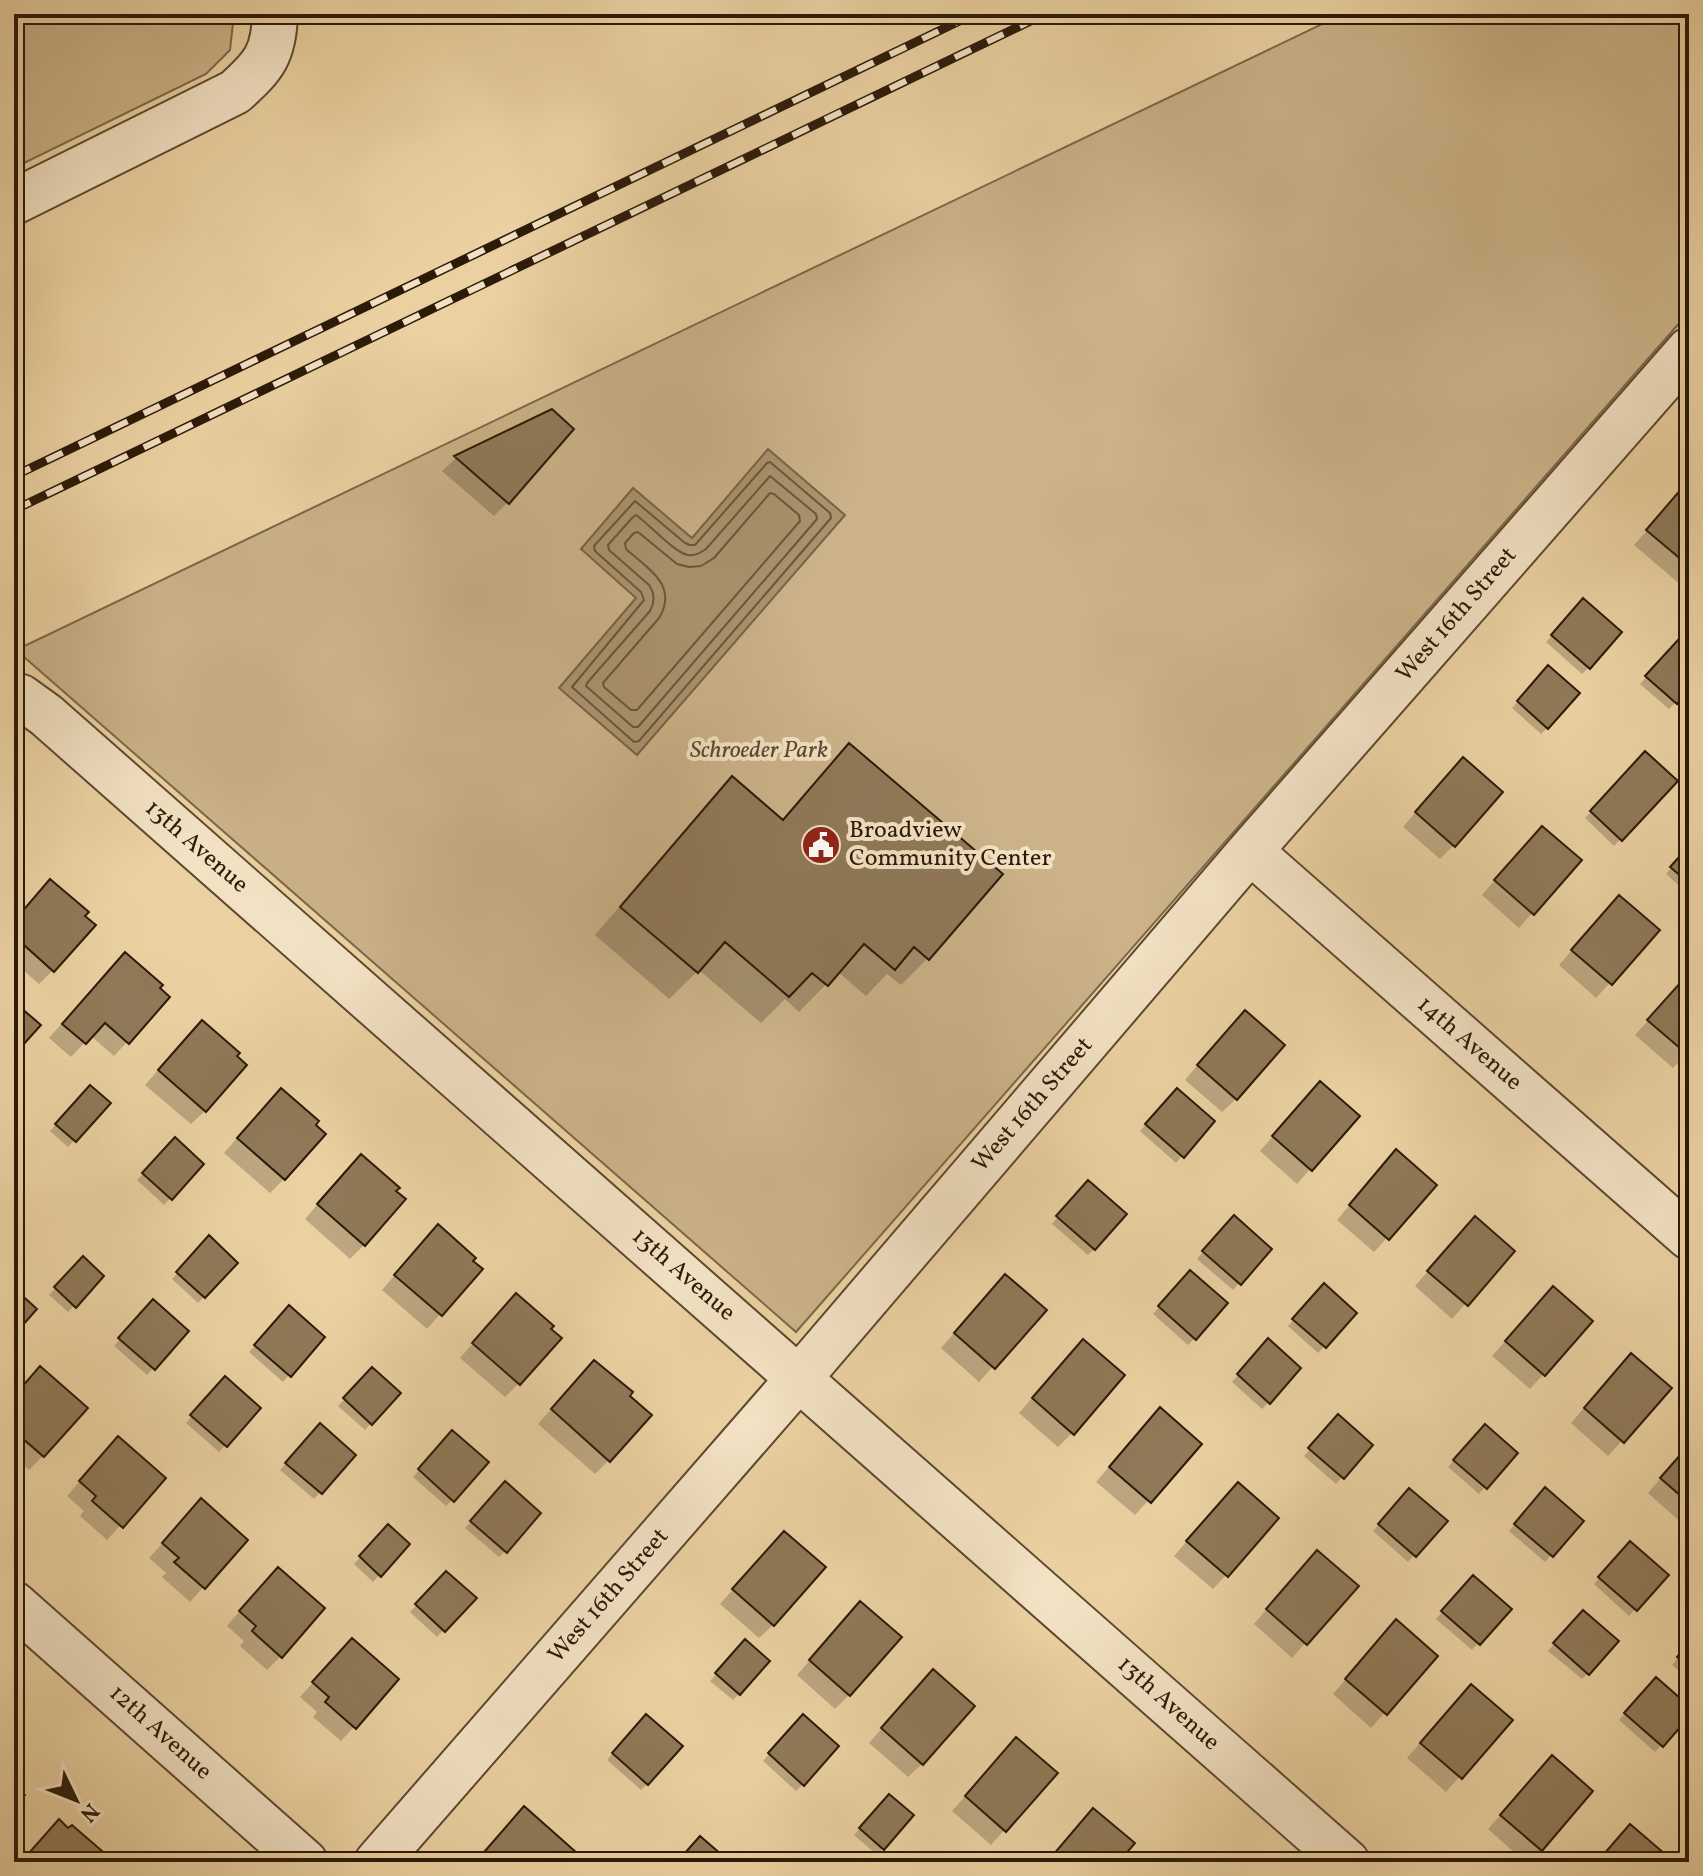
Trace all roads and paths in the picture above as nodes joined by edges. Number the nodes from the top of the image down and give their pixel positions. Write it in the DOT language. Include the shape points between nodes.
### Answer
graph roads {
  1 [pos="275,14"];
  2 [pos="14,202"];
  3 [pos="1689,350"];
  4 [pos="14,695"];
  5 [pos="1250,851"];
  6 [pos="1689,1237"];
  7 [pos="799,1378"];
  8 [pos="14,1604"];
  9 [pos="305,1862"];
  10 [pos="377,1862"];
  11 [pos="1347,1862"];
  1 -- 2 [label="street" via="273,44 258,71 235,92"];
  3 -- 5 [label="street, West 16th Street"];
  4 -- 7 [label="street, 13th Avenue" via="46,715"];
  5 -- 6 [label="street, 14th Avenue"];
  5 -- 7 [label="street, West 16th Street"];
  7 -- 10 [label="street, West 16th Street"];
  7 -- 11 [label="street, 13th Avenue"];
  8 -- 9 [label="street, 12th Avenue"];
}
